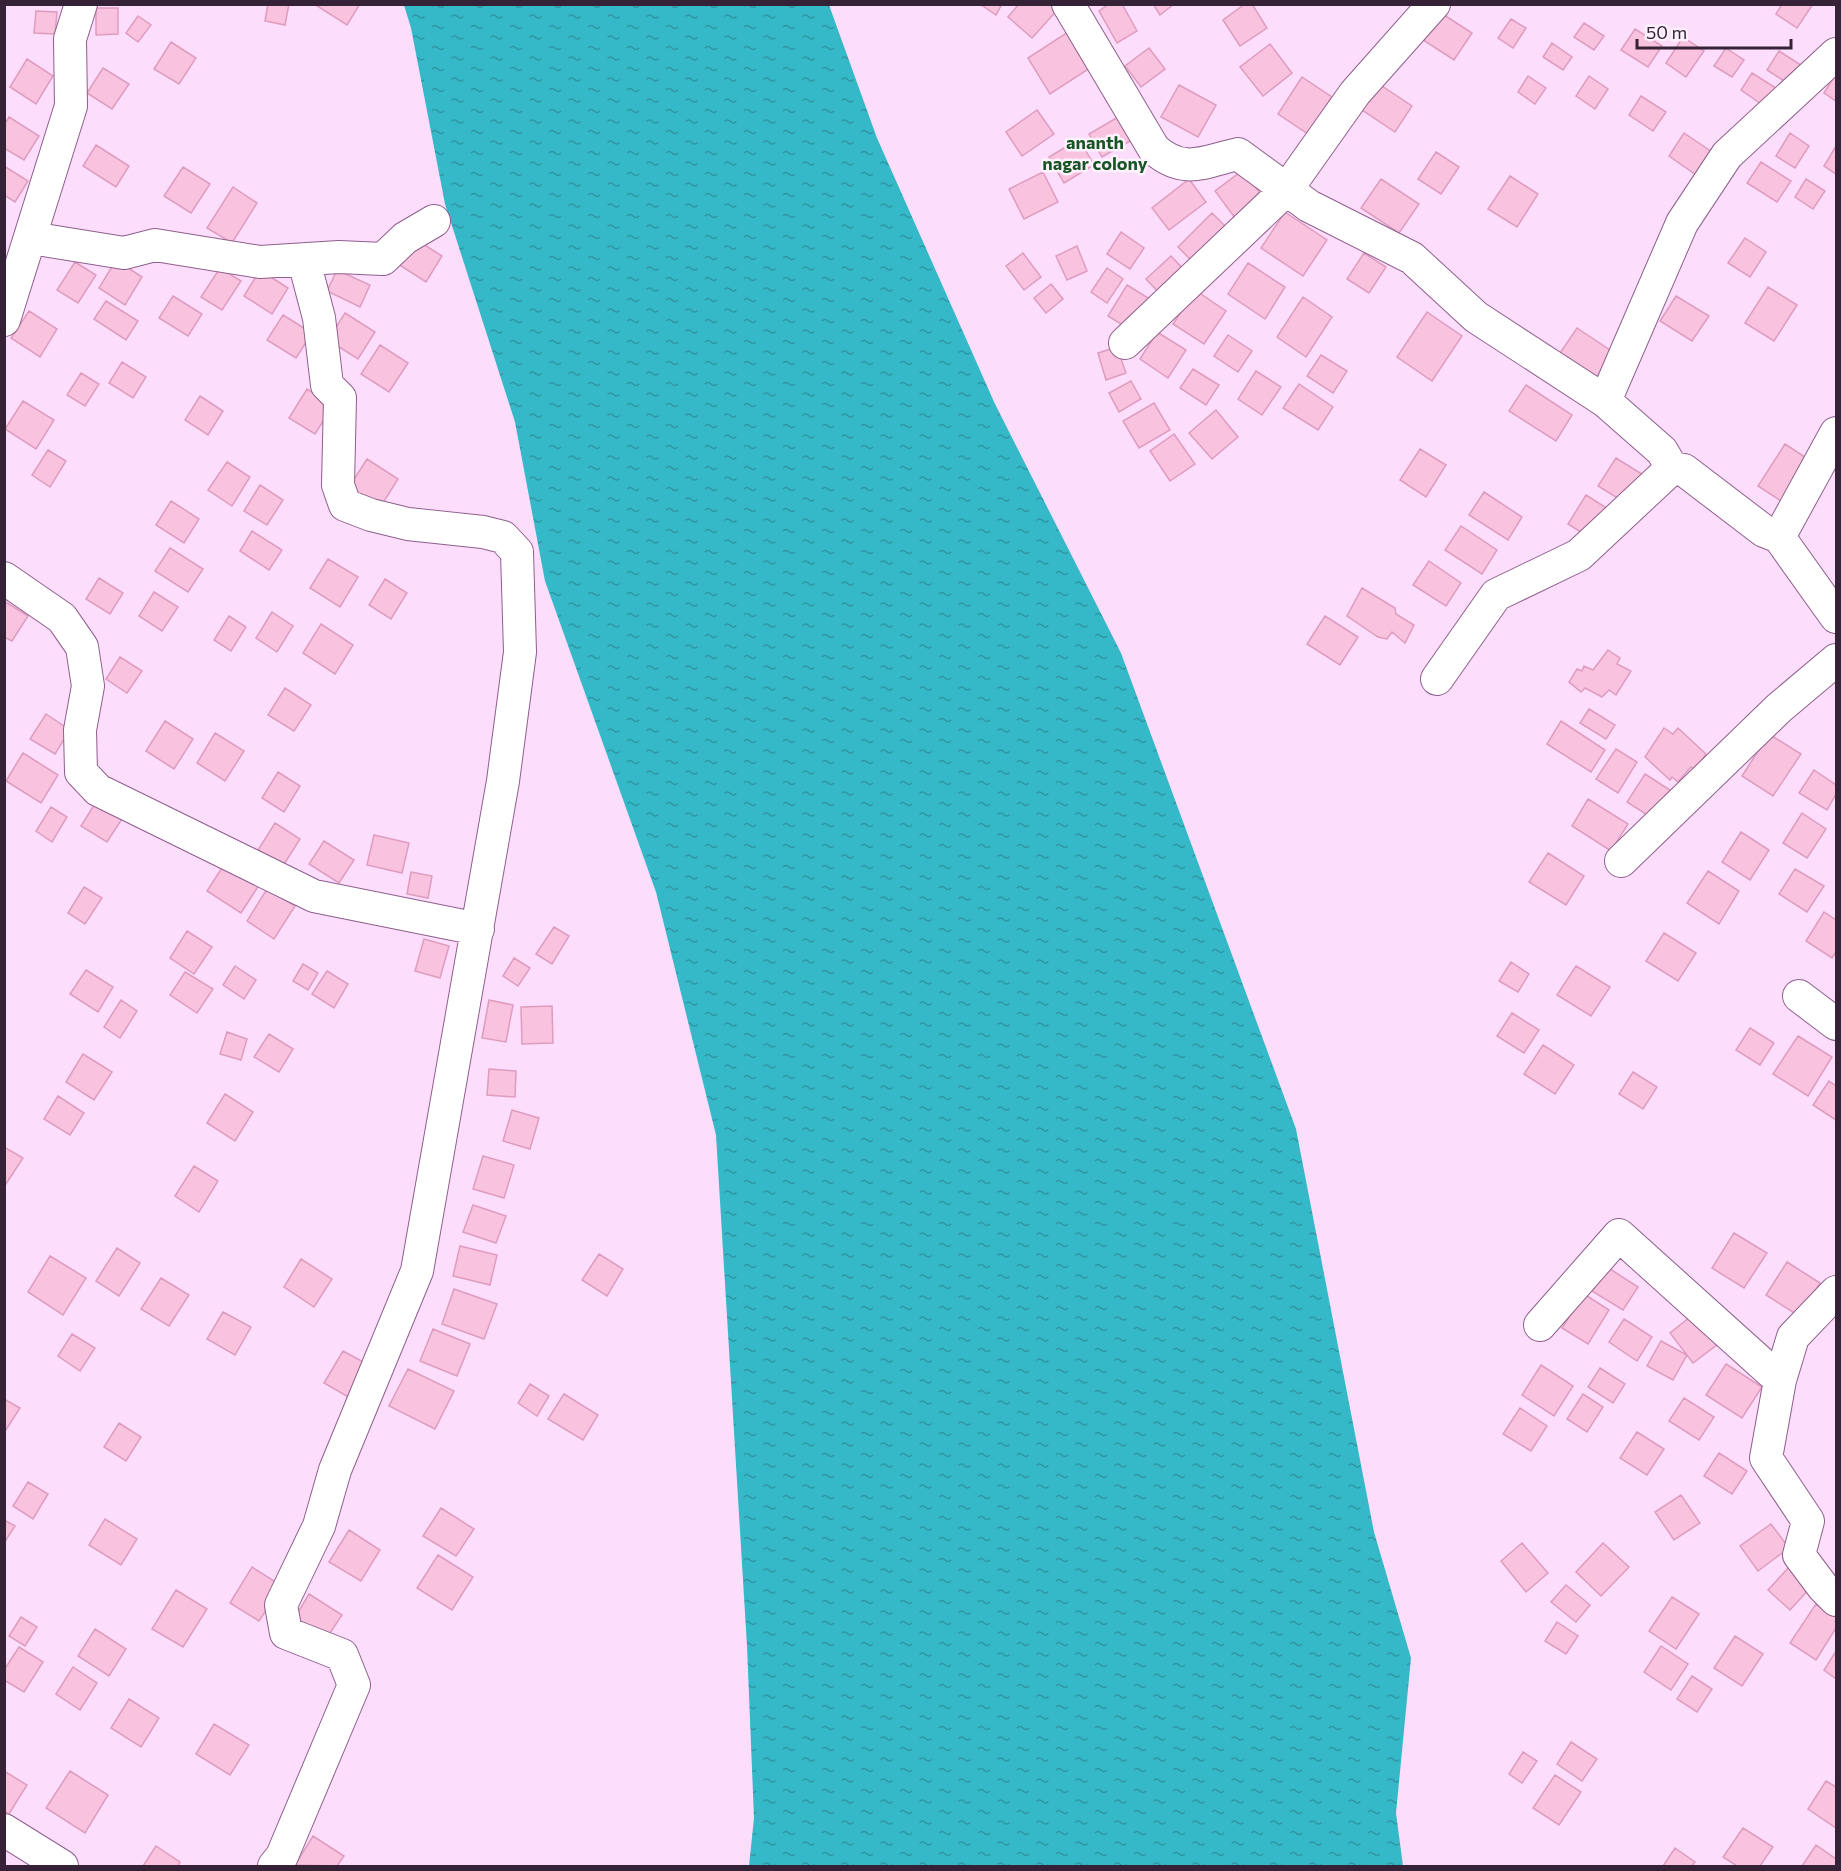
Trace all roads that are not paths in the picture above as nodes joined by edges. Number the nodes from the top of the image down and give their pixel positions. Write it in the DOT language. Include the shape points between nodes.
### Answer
graph roads {
  1 [pos="81,4"];
  2 [pos="1068,4"];
  3 [pos="1434,4"];
  4 [pos="1836,54"];
  5 [pos="1287,189"];
  6 [pos="434,221"];
  7 [pos="31,238"];
  8 [pos="304,261"];
  9 [pos="4,320"];
  10 [pos="1125,343"];
  11 [pos="1605,401"];
  12 [pos="1836,434"];
  13 [pos="1672,468"];
  14 [pos="1779,537"];
  15 [pos="4,578"];
  16 [pos="1836,617"];
  17 [pos="1836,660"];
  18 [pos="1437,680"];
  19 [pos="1621,861"];
  20 [pos="477,929"];
  21 [pos="1798,996"];
  22 [pos="1836,1024"];
  23 [pos="1836,1292"];
  24 [pos="1540,1325"];
  25 [pos="1780,1380"];
  26 [pos="1836,1600"];
  27 [pos="4,1830"];
  28 [pos="62,1866"];
  29 [pos="274,1866"];
  1 -- 7 [label="street" via="70,39 71,106"];
  2 -- 5 [label="street" via="1154,149 1168,161 1184,166 1238,154"];
  3 -- 5 [label="street" via="1354,93"];
  4 -- 11 [label="street" via="1727,155 1688,213"];
  5 -- 10 [label="street"];
  5 -- 11 [label="street" via="1309,206 1412,258 1476,317"];
  6 -- 8 [label="street" via="405,238 383,259"];
  7 -- 8 [label="street" via="124,253 155,245 260,262"];
  7 -- 9 [label="street"];
  8 -- 20 [label="street" via="319,318 327,385 340,399 338,485 345,505 408,524 504,537 517,552 520,652"];
  11 -- 13 [label="street" via="1662,451"];
  12 -- 14 [label="street"];
  13 -- 14 [label="street" via="1684,470 1764,531"];
  13 -- 18 [label="street" via="1579,555 1496,595"];
  14 -- 16 [label="street"];
  15 -- 20 [label="street" via="62,618 82,647 88,686 80,730 81,772 98,790 314,896"];
  17 -- 19 [label="street" via="1779,708"];
  20 -- 29 [label="street" via="417,1271 335,1470 319,1526 281,1605 286,1633 342,1655 354,1685 282,1856"];
  21 -- 22 [label="street"];
  23 -- 25 [label="street" via="1793,1337"];
  24 -- 25 [label="street" via="1619,1235"];
  25 -- 26 [label="street" via="1766,1458 1808,1521 1799,1555"];
  27 -- 28 [label="street"];
}
